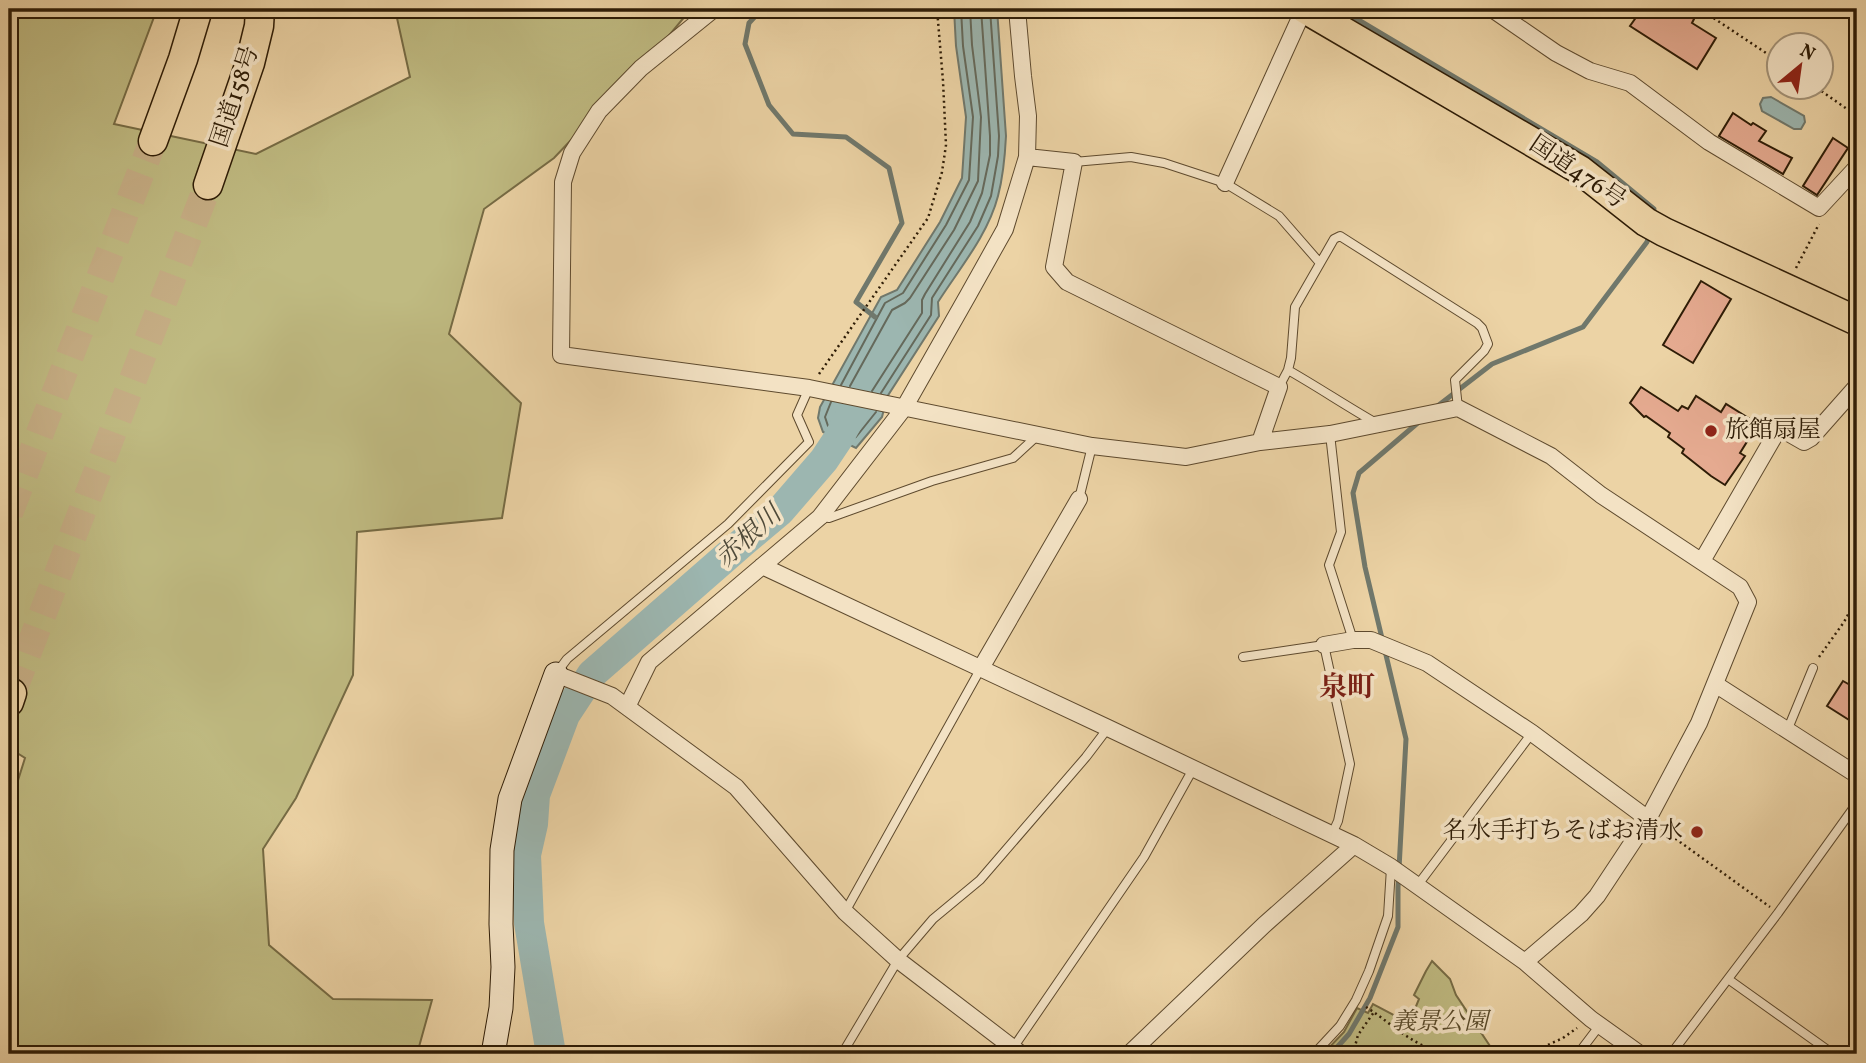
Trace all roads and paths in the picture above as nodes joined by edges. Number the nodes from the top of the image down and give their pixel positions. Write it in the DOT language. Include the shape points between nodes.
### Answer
graph roads {
  1 [pos="198,9"];
  2 [pos="260,9"];
  3 [pos="714,9"];
  4 [pos="937,9"];
  5 [pos="1017,9"];
  6 [pos="1304,9"];
  7 [pos="1492,9"];
  8 [pos="1700,9"];
  9 [pos="1764,51"];
  10 [pos="1834,100"];
  11 [pos="1857,116"];
  12 [pos="153,141"];
  13 [pos="1027,157"];
  14 [pos="1074,162"];
  15 [pos="1857,167"];
  16 [pos="1225,183"];
  17 [pos="208,185"];
  18 [pos="1819,208"];
  19 [pos="1320,263"];
  20 [pos="1785,288"];
  21 [pos="1857,321"];
  22 [pos="1288,370"];
  23 [pos="1857,386"];
  24 [pos="1279,387"];
  25 [pos="815,389"];
  26 [pos="898,406"];
  27 [pos="1458,408"];
  28 [pos="1376,423"];
  29 [pos="1330,434"];
  30 [pos="1038,435"];
  31 [pos="1260,442"];
  32 [pos="1093,446"];
  33 [pos="1079,499"];
  34 [pos="820,517"];
  35 [pos="1702,561"];
  36 [pos="762,566"];
  37 [pos="1857,598"];
  38 [pos="1353,640"];
  39 [pos="1324,645"];
  40 [pos="1243,657"];
  41 [pos="981,668"];
  42 [pos="1813,668"];
  43 [pos="561,675"];
  44 [pos="1715,684"];
  45 [pos="627,707"];
  46 [pos="1108,728"];
  47 [pos="1787,731"];
  48 [pos="1532,733"];
  49 [pos="1193,769"];
  50 [pos="1857,775"];
  51 [pos="1857,803"];
  52 [pos="1648,819"];
  53 [pos="1332,834"];
  54 [pos="1354,845"];
  55 [pos="1391,867"];
  56 [pos="1417,886"];
  57 [pos="845,912"];
  58 [pos="1778,913"];
  59 [pos="898,960"];
  60 [pos="1525,962"];
  61 [pos="1728,979"];
  62 [pos="1369,1009"];
  63 [pos="1374,1012"];
  64 [pos="1595,1022"];
  65 [pos="1421,1044"];
  66 [pos="138,1047"];
  67 [pos="1017,1051"];
  68 [pos="137,1054"];
  69 [pos="494,1054"];
  70 [pos="842,1054"];
  71 [pos="1129,1054"];
  72 [pos="1314,1054"];
  73 [pos="1353,1054"];
  74 [pos="1420,1054"];
  75 [pos="1462,1054"];
  76 [pos="1528,1054"];
  77 [pos="1578,1054"];
  78 [pos="1640,1054"];
  79 [pos="1671,1054"];
  80 [pos="1840,1054"];
  1 -- 12 [label="highway"];
  2 -- 17 [label="highway, 国道158号" via="250,63"];
  3 -- 25 [label="street" via="641,68 599,111 572,153 563,182 561,355"];
  4 -- 25 [label="path" via="946,145 928,218"];
  5 -- 13 [label="street" via="1028,116"];
  6 -- 16 [label="street"];
  6 -- 20 [label="highway, 国道476号" via="1580,170 1646,222"];
  7 -- 18 [label="street" via="1556,53 1590,71 1630,83 1709,142"];
  8 -- 9 [label="path"];
  10 -- 11 [label="path"];
  13 -- 14 [label="street"];
  13 -- 26 [label="street" via="1005,229"];
  14 -- 16 [label="lane" via="1131,157"];
  14 -- 24 [label="street" via="1054,267 1067,282"];
  15 -- 18 [label="street"];
  16 -- 19 [label="lane" via="1279,216"];
  18 -- 20 [label="path" via="1822,220"];
  19 -- 22 [label="lane" via="1296,307"];
  19 -- 27 [label="lane" via="1340,236 1482,327 1488,344 1455,380"];
  20 -- 21 [label="highway, 国道476号"];
  22 -- 24 [label="lane"];
  22 -- 28 [label="lane"];
  23 -- 35 [label="street" via="1811,438 1804,442 1783,430 1775,435"];
  24 -- 31 [label="street"];
  25 -- 26 [label="street"];
  25 -- 43 [label="lane" via="797,415 809,442 728,524 567,659"];
  26 -- 30 [label="street"];
  26 -- 34 [label="street"];
  27 -- 28 [label="street"];
  27 -- 35 [label="street" via="1551,456"];
  28 -- 29 [label="street"];
  29 -- 31 [label="street"];
  29 -- 38 [label="lane" via="1341,532 1328,565"];
  30 -- 32 [label="street"];
  30 -- 34 [label="lane" via="1013,458 829,518"];
  31 -- 32 [label="street" via="1186,457"];
  32 -- 33 [label="lane"];
  33 -- 41 [label="street"];
  34 -- 36 [label="street"];
  35 -- 44 [label="street" via="1740,587 1748,602"];
  36 -- 41 [label="street"];
  36 -- 45 [label="street" via="649,662"];
  37 -- 42 [label="path"];
  38 -- 39 [label="street"];
  38 -- 48 [label="street" via="1371,640 1427,663"];
  39 -- 40 [label="lane"];
  39 -- 53 [label="lane" via="1350,764"];
  41 -- 46 [label="street"];
  41 -- 57 [label="lane"];
  42 -- 47 [label="lane"];
  43 -- 45 [label="street"];
  43 -- 69 [label="street" via="510,799 502,849 502,1008"];
  44 -- 47 [label="street"];
  44 -- 52 [label="street"];
  45 -- 57 [label="street" via="736,787"];
  46 -- 49 [label="street"];
  46 -- 59 [label="lane" via="980,880 933,919"];
  47 -- 50 [label="street"];
  48 -- 52 [label="street"];
  48 -- 56 [label="lane"];
  49 -- 53 [label="street"];
  49 -- 67 [label="lane" via="1144,857"];
  51 -- 58 [label="lane"];
  52 -- 58 [label="path"];
  52 -- 60 [label="street" via="1581,915"];
  53 -- 54 [label="street"];
  54 -- 55 [label="street"];
  54 -- 71 [label="street"];
  55 -- 56 [label="street"];
  55 -- 72 [label="lane" via="1388,916 1357,1001"];
  56 -- 60 [label="street"];
  57 -- 59 [label="street"];
  58 -- 61 [label="lane"];
  59 -- 67 [label="street"];
  59 -- 70 [label="lane"];
  60 -- 64 [label="street"];
  61 -- 79 [label="lane"];
  61 -- 80 [label="lane" via="1829,1051"];
  62 -- 63 [label="path"];
  63 -- 65 [label="path"];
  63 -- 73 [label="path" via="1358,1035"];
  64 -- 76 [label="path"];
  64 -- 77 [label="lane"];
  64 -- 78 [label="street"];
  65 -- 74 [label="path"];
  65 -- 75 [label="path"];
  66 -- 68 [label="path"];
}
